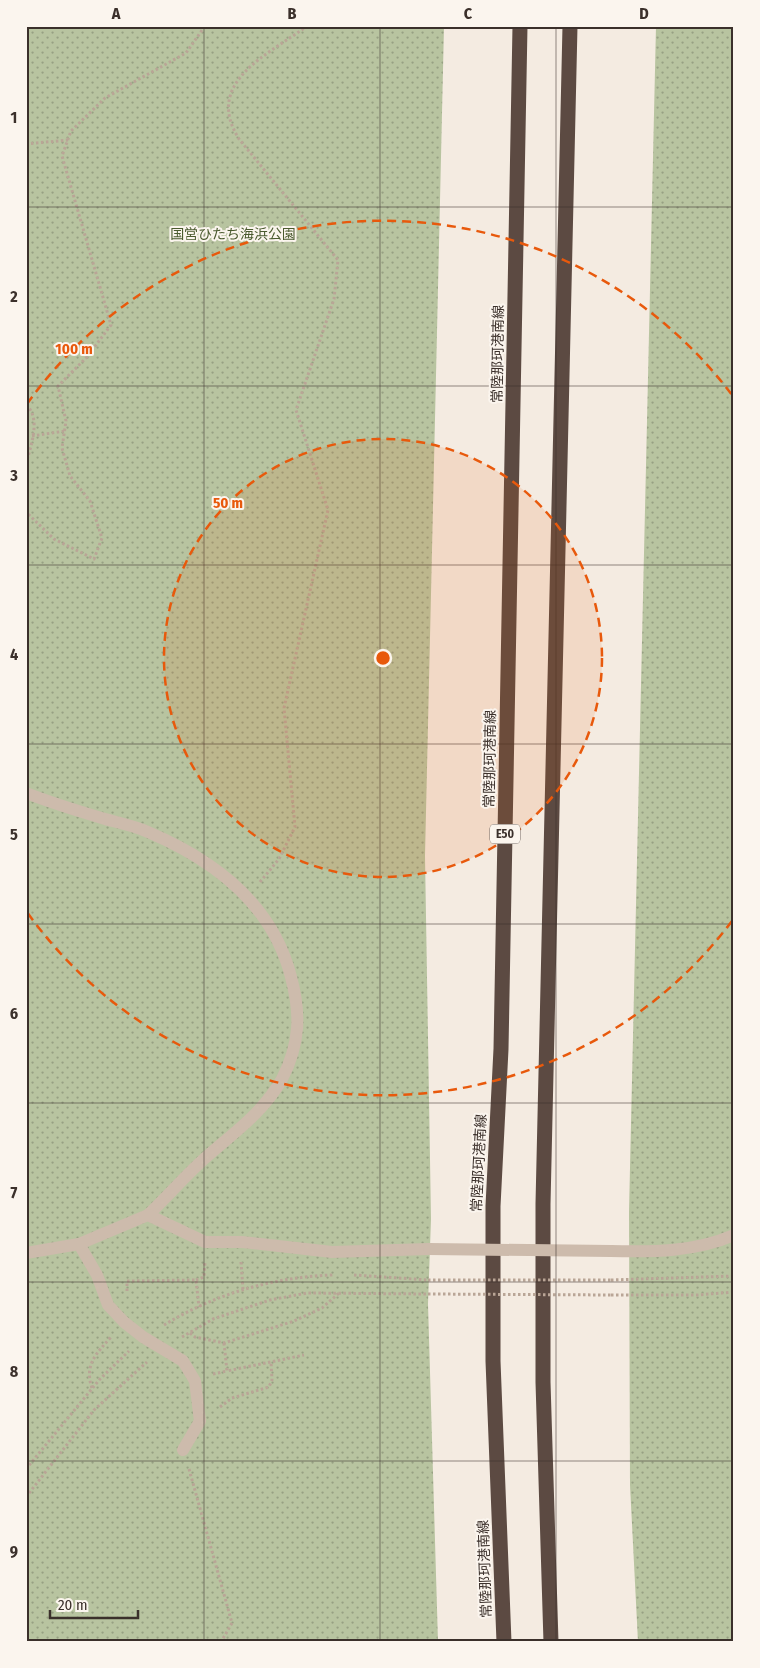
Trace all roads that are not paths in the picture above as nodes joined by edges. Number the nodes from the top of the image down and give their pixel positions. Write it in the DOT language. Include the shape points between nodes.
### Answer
graph roads {
  1 [pos="520,26"];
  2 [pos="570,26"];
  3 [pos="26,793"];
  4 [pos="148,1215"];
  5 [pos="734,1235"];
  6 [pos="79,1244"];
  7 [pos="26,1253"];
  8 [pos="183,1450"];
  9 [pos="504,1642"];
  10 [pos="551,1642"];
  1 -- 9 [label="highway, 常陸那珂港南線 / E50" via="502,1049 493,1206 493,1361"];
  2 -- 10 [label="highway" via="543,1204 543,1382"];
  3 -- 4 [label="street" via="156,836 192,853 234,884 265,916 286,954 297,1000 296,1044 282,1079 252,1119 203,1160"];
  4 -- 5 [label="street, bridge" via="205,1242 242,1242 332,1252 429,1249 652,1252 711,1245"];
  4 -- 6 [label="street"];
  6 -- 7 [label="street"];
  6 -- 8 [label="street" via="97,1274 108,1305 143,1338 183,1361 195,1381 200,1421"];
}
